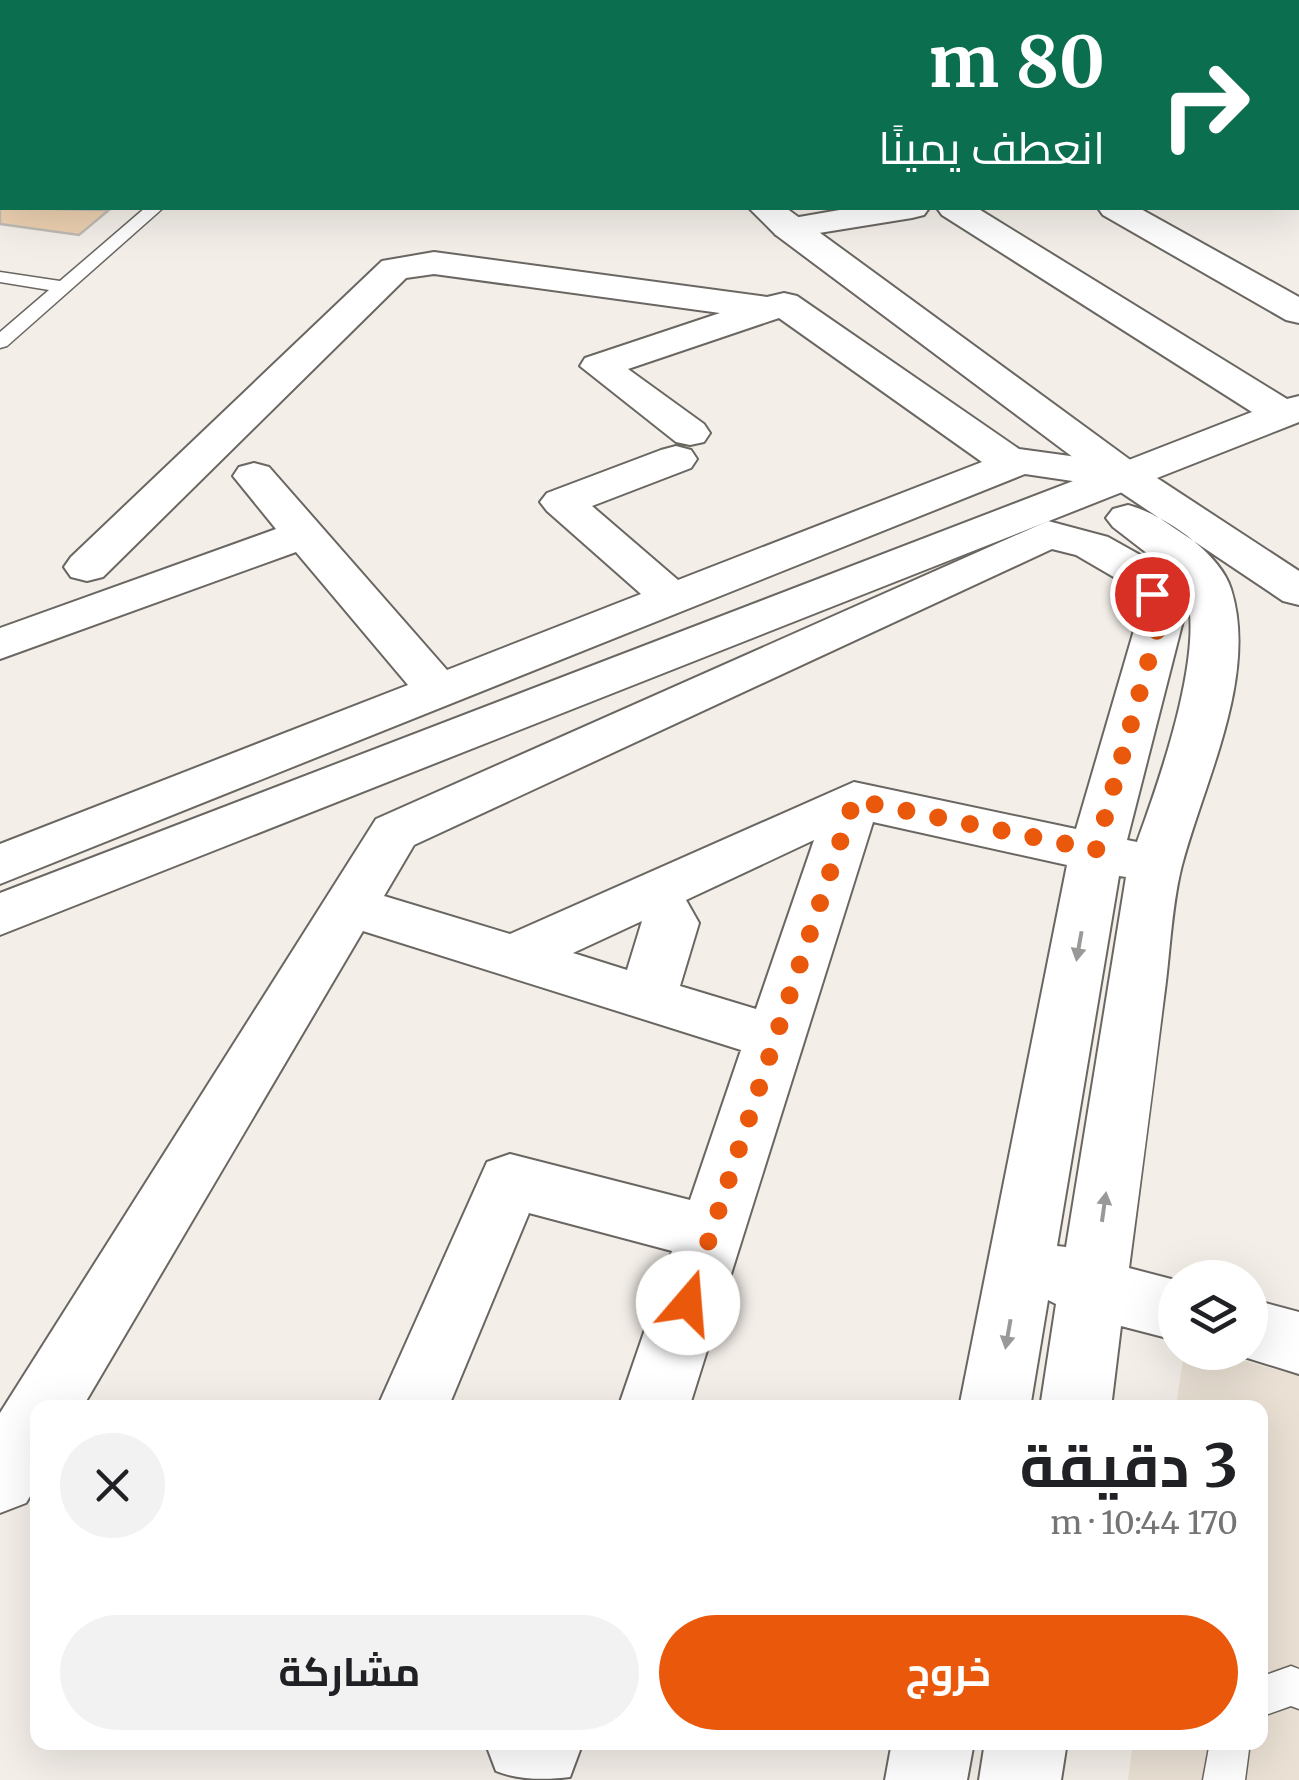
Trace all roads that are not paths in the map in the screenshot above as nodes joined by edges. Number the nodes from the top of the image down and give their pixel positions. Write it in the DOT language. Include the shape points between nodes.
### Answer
graph roads {
  1 [pos="153,210"];
  2 [pos="885,210"];
  3 [pos="957,210"];
  4 [pos="1118,210"];
  5 [pos="777,218"];
  6 [pos="0,277"];
  7 [pos="1299,279"];
  8 [pos="63,287"];
  9 [pos="1264,292"];
  10 [pos="758,312"];
  11 [pos="1299,312"];
  12 [pos="0,342"];
  13 [pos="1291,411"];
  14 [pos="997,471"];
  15 [pos="254,476"];
  16 [pos="1106,483"];
  17 [pos="304,534"];
  18 [pos="87,567"];
  19 [pos="1299,592"];
  20 [pos="672,599"];
  21 [pos="0,644"];
  22 [pos="439,692"];
  23 [pos="854,800"];
  24 [pos="1096,850"];
  25 [pos="0,866"];
  26 [pos="1154,870"];
  27 [pos="654,892"];
  28 [pos="350,906"];
  29 [pos="0,915"];
  30 [pos="513,957"];
  31 [pos="648,998"];
  32 [pos="775,1038"];
  33 [pos="710,1233"];
  34 [pos="1022,1256"];
  35 [pos="1092,1289"];
  36 [pos="1158,1306"];
  37 [pos="1268,1335"];
  38 [pos="1299,1343"];
  39 [pos="48,1400"];
  40 [pos="415,1400"];
  41 [pos="656,1400"];
  42 [pos="995,1400"];
  43 [pos="1076,1400"];
  44 [pos="30,1429"];
  45 [pos="0,1478"];
  46 [pos="1299,1689"];
  47 [pos="1268,1694"];
  48 [pos="932,1750"];
  49 [pos="1025,1750"];
  50 [pos="1229,1750"];
  51 [pos="926,1780"];
  52 [pos="1020,1780"];
  53 [pos="1224,1780"];
  1 -- 8 [label="lane"];
  2 -- 5 [label="street"];
  3 -- 13 [label="street"];
  4 -- 9 [label="street"];
  5 -- 16 [label="street"];
  6 -- 8 [label="lane"];
  7 -- 9 [label="street"];
  8 -- 12 [label="lane"];
  9 -- 11 [label="street"];
  10 -- 14 [label="street"];
  10 -- 18 [label="street" via="434,263 395,270"];
  10 -- 20 [label="street" via="600,366 683,446 562,502"];
  13 -- 16 [label="street"];
  14 -- 16 [label="street" via="1021,461"];
  14 -- 20 [label="street"];
  15 -- 17 [label="street"];
  16 -- 19 [label="street"];
  16 -- 26 [label="street" via="1208,585 1214,650 1181,799"];
  16 -- 29 [label="street"];
  17 -- 21 [label="street"];
  17 -- 22 [label="street"];
  20 -- 22 [label="street"];
  22 -- 25 [label="street"];
  23 -- 24 [label="street"];
  23 -- 27 [label="street"];
  23 -- 32 [label="street"];
  24 -- 26 [label="street"];
  24 -- 28 [label="street" via="1162,612 1142,575 1092,546 1048,534 396,832"];
  24 -- 34 [label="street, one-way"];
  35 -- 26 [label="street, one-way"];
  27 -- 30 [label="street"];
  27 -- 31 [label="street" via="671,923"];
  28 -- 30 [label="street"];
  28 -- 39 [label="street"];
  30 -- 31 [label="street"];
  31 -- 32 [label="street"];
  32 -- 33 [label="street"];
  33 -- 40 [label="street" via="510,1181"];
  33 -- 41 [label="street"];
  34 -- 35 [label="street"];
  34 -- 42 [label="street, one-way"];
  35 -- 36 [label="street"];
  35 -- 43 [label="street"];
  37 -- 38 [label="street"];
  44 -- 45 [label="street"];
  46 -- 47 [label="lane"];
  48 -- 51 [label="street"];
  49 -- 52 [label="street"];
  50 -- 53 [label="lane"];
}
